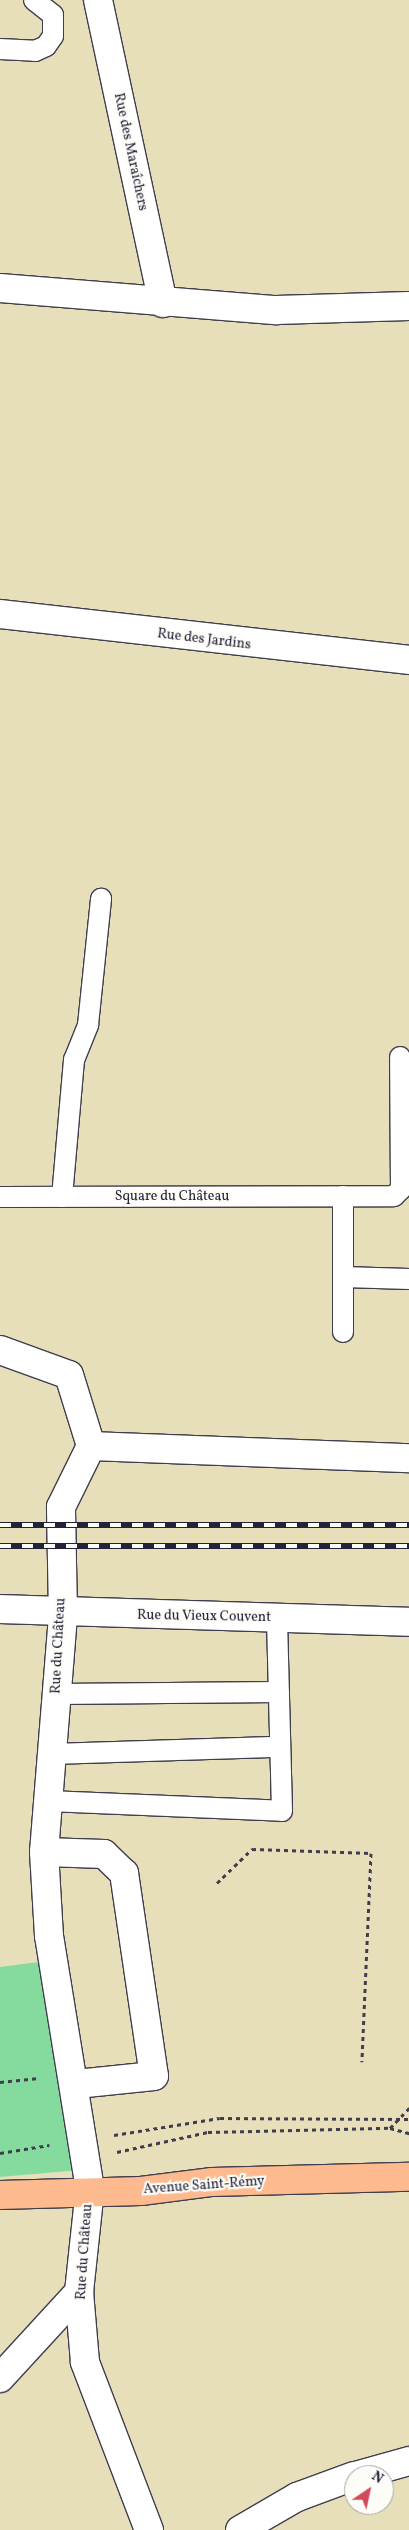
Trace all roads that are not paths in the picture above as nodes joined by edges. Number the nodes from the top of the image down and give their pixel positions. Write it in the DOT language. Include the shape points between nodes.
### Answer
graph roads {
  1 [pos="34,0"];
  2 [pos="98,0"];
  3 [pos="0,49"];
  4 [pos="0,288"];
  5 [pos="162,303"];
  6 [pos="409,306"];
  7 [pos="0,614"];
  8 [pos="409,660"];
  9 [pos="101,899"];
  10 [pos="400,1057"];
  11 [pos="344,1196"];
  12 [pos="0,1197"];
  13 [pos="62,1197"];
  14 [pos="343,1277"];
  15 [pos="409,1279"];
  16 [pos="343,1332"];
  17 [pos="0,1350"];
  18 [pos="91,1446"];
  19 [pos="409,1458"];
  20 [pos="0,1608"];
  21 [pos="63,1614"];
  22 [pos="276,1619"];
  23 [pos="409,1622"];
  24 [pos="279,1692"];
  25 [pos="56,1694"];
  26 [pos="280,1747"];
  27 [pos="52,1754"];
  28 [pos="48,1801"];
  29 [pos="44,1852"];
  30 [pos="76,2084"];
  31 [pos="409,2177"];
  32 [pos="90,2189"];
  33 [pos="0,2195"];
  34 [pos="79,2292"];
  35 [pos="0,2378"];
  36 [pos="409,2461"];
  37 [pos="394,2465"];
  38 [pos="344,2480"];
  39 [pos="149,2530"];
  40 [pos="240,2530"];
  1 -- 3 [label="lane" via="53,15 53,36 46,46 35,51"];
  2 -- 5 [label="street, Rue des Maraîchers"];
  4 -- 5 [label="street"];
  5 -- 6 [label="street" via="276,310"];
  7 -- 8 [label="street, Rue des Jardins"];
  9 -- 13 [label="lane" via="88,1025 74,1060"];
  10 -- 11 [label="lane, Square du Château" via="401,1189 394,1196"];
  11 -- 13 [label="lane, Square du Château"];
  11 -- 14 [label="lane"];
  12 -- 13 [label="lane, Square du Château"];
  14 -- 15 [label="lane"];
  14 -- 16 [label="lane"];
  17 -- 18 [label="street" via="69,1375"];
  18 -- 19 [label="street"];
  18 -- 21 [label="street, Rue du Château" via="61,1507"];
  20 -- 21 [label="street, Rue du Vieux Couvent"];
  21 -- 22 [label="street, Rue du Vieux Couvent"];
  21 -- 25 [label="street, Rue du Château"];
  22 -- 23 [label="street, Rue du Vieux Couvent"];
  22 -- 24 [label="lane"];
  24 -- 25 [label="lane"];
  24 -- 26 [label="lane"];
  25 -- 27 [label="street, Rue du Château"];
  26 -- 27 [label="lane"];
  26 -- 28 [label="lane" via="282,1811"];
  27 -- 28 [label="street, Rue du Château"];
  28 -- 29 [label="street, Rue du Château"];
  29 -- 30 [label="street, Rue du Château" via="49,1936"];
  29 -- 30 [label="street" via="104,1854 124,1873 154,2076"];
  30 -- 32 [label="street, Rue du Château" via="82,2150"];
  31 -- 32 [label="main road, Avenue Saint-Rémy" via="212,2182 141,2191"];
  32 -- 33 [label="main road, Avenue Saint-Rémy"];
  32 -- 34 [label="street, Rue du Château"];
  34 -- 35 [label="street"];
  34 -- 39 [label="street, Rue du Château" via="85,2362"];
  36 -- 37 [label="street"];
  38 -- 40 [label="street" via="297,2496"];
}
